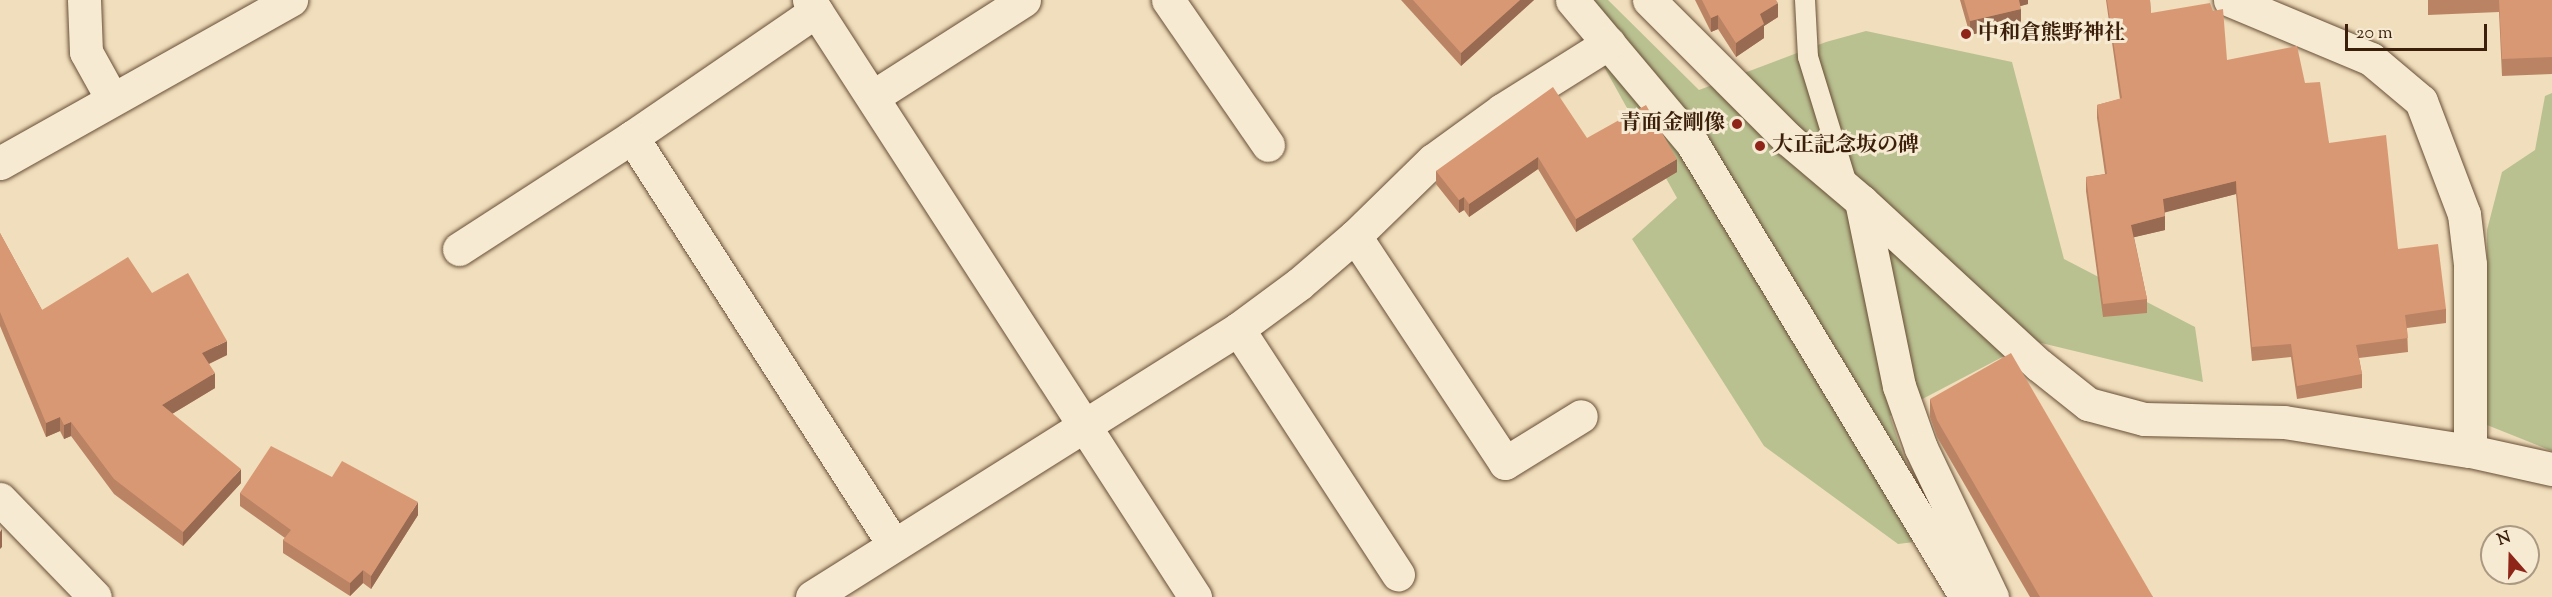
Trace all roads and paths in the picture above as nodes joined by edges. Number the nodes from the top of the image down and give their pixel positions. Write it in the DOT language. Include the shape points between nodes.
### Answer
graph roads {
  1 [pos="84,0"];
  2 [pos="291,0"];
  3 [pos="1024,0"];
  4 [pos="1168,0"];
  5 [pos="1572,0"];
  6 [pos="1649,0"];
  7 [pos="1804,0"];
  8 [pos="2230,0"];
  9 [pos="813,6"];
  10 [pos="1610,43"];
  11 [pos="874,96"];
  12 [pos="111,99"];
  13 [pos="632,137"];
  14 [pos="1268,145"];
  15 [pos="0,163"];
  16 [pos="1855,195"];
  17 [pos="1355,237"];
  18 [pos="459,249"];
  19 [pos="1238,329"];
  20 [pos="1581,417"];
  21 [pos="1083,426"];
  22 [pos="2470,451"];
  23 [pos="2552,469"];
  24 [pos="0,499"];
  25 [pos="894,543"];
  26 [pos="1398,574"];
  27 [pos="95,597"];
  28 [pos="812,597"];
  29 [pos="1195,597"];
  30 [pos="1966,597"];
  31 [pos="1992,597"];
  1 -- 12 [label="street" via="86,52"];
  2 -- 12 [label="street"];
  3 -- 11 [label="street"];
  4 -- 14 [label="street"];
  5 -- 10 [label="street"];
  6 -- 16 [label="street" via="1788,139"];
  7 -- 16 [label="lane" via="1808,57"];
  8 -- 22 [label="street" via="2371,59 2421,101 2464,214 2470,264"];
  9 -- 11 [label="street"];
  9 -- 13 [label="street"];
  10 -- 17 [label="street" via="1502,110 1433,160"];
  10 -- 30 [label="street" via="1692,143"];
  11 -- 21 [label="street"];
  12 -- 15 [label="street"];
  13 -- 18 [label="street"];
  13 -- 25 [label="street"];
  16 -- 22 [label="street" via="2039,365 2088,404 2144,419 2284,422"];
  16 -- 31 [label="street" via="1899,386 1921,448"];
  17 -- 19 [label="street"];
  17 -- 20 [label="street" via="1505,463"];
  19 -- 21 [label="street"];
  19 -- 26 [label="street"];
  21 -- 25 [label="street"];
  21 -- 29 [label="street"];
  22 -- 23 [label="street"];
  24 -- 27 [label="street"];
  25 -- 28 [label="street"];
}
